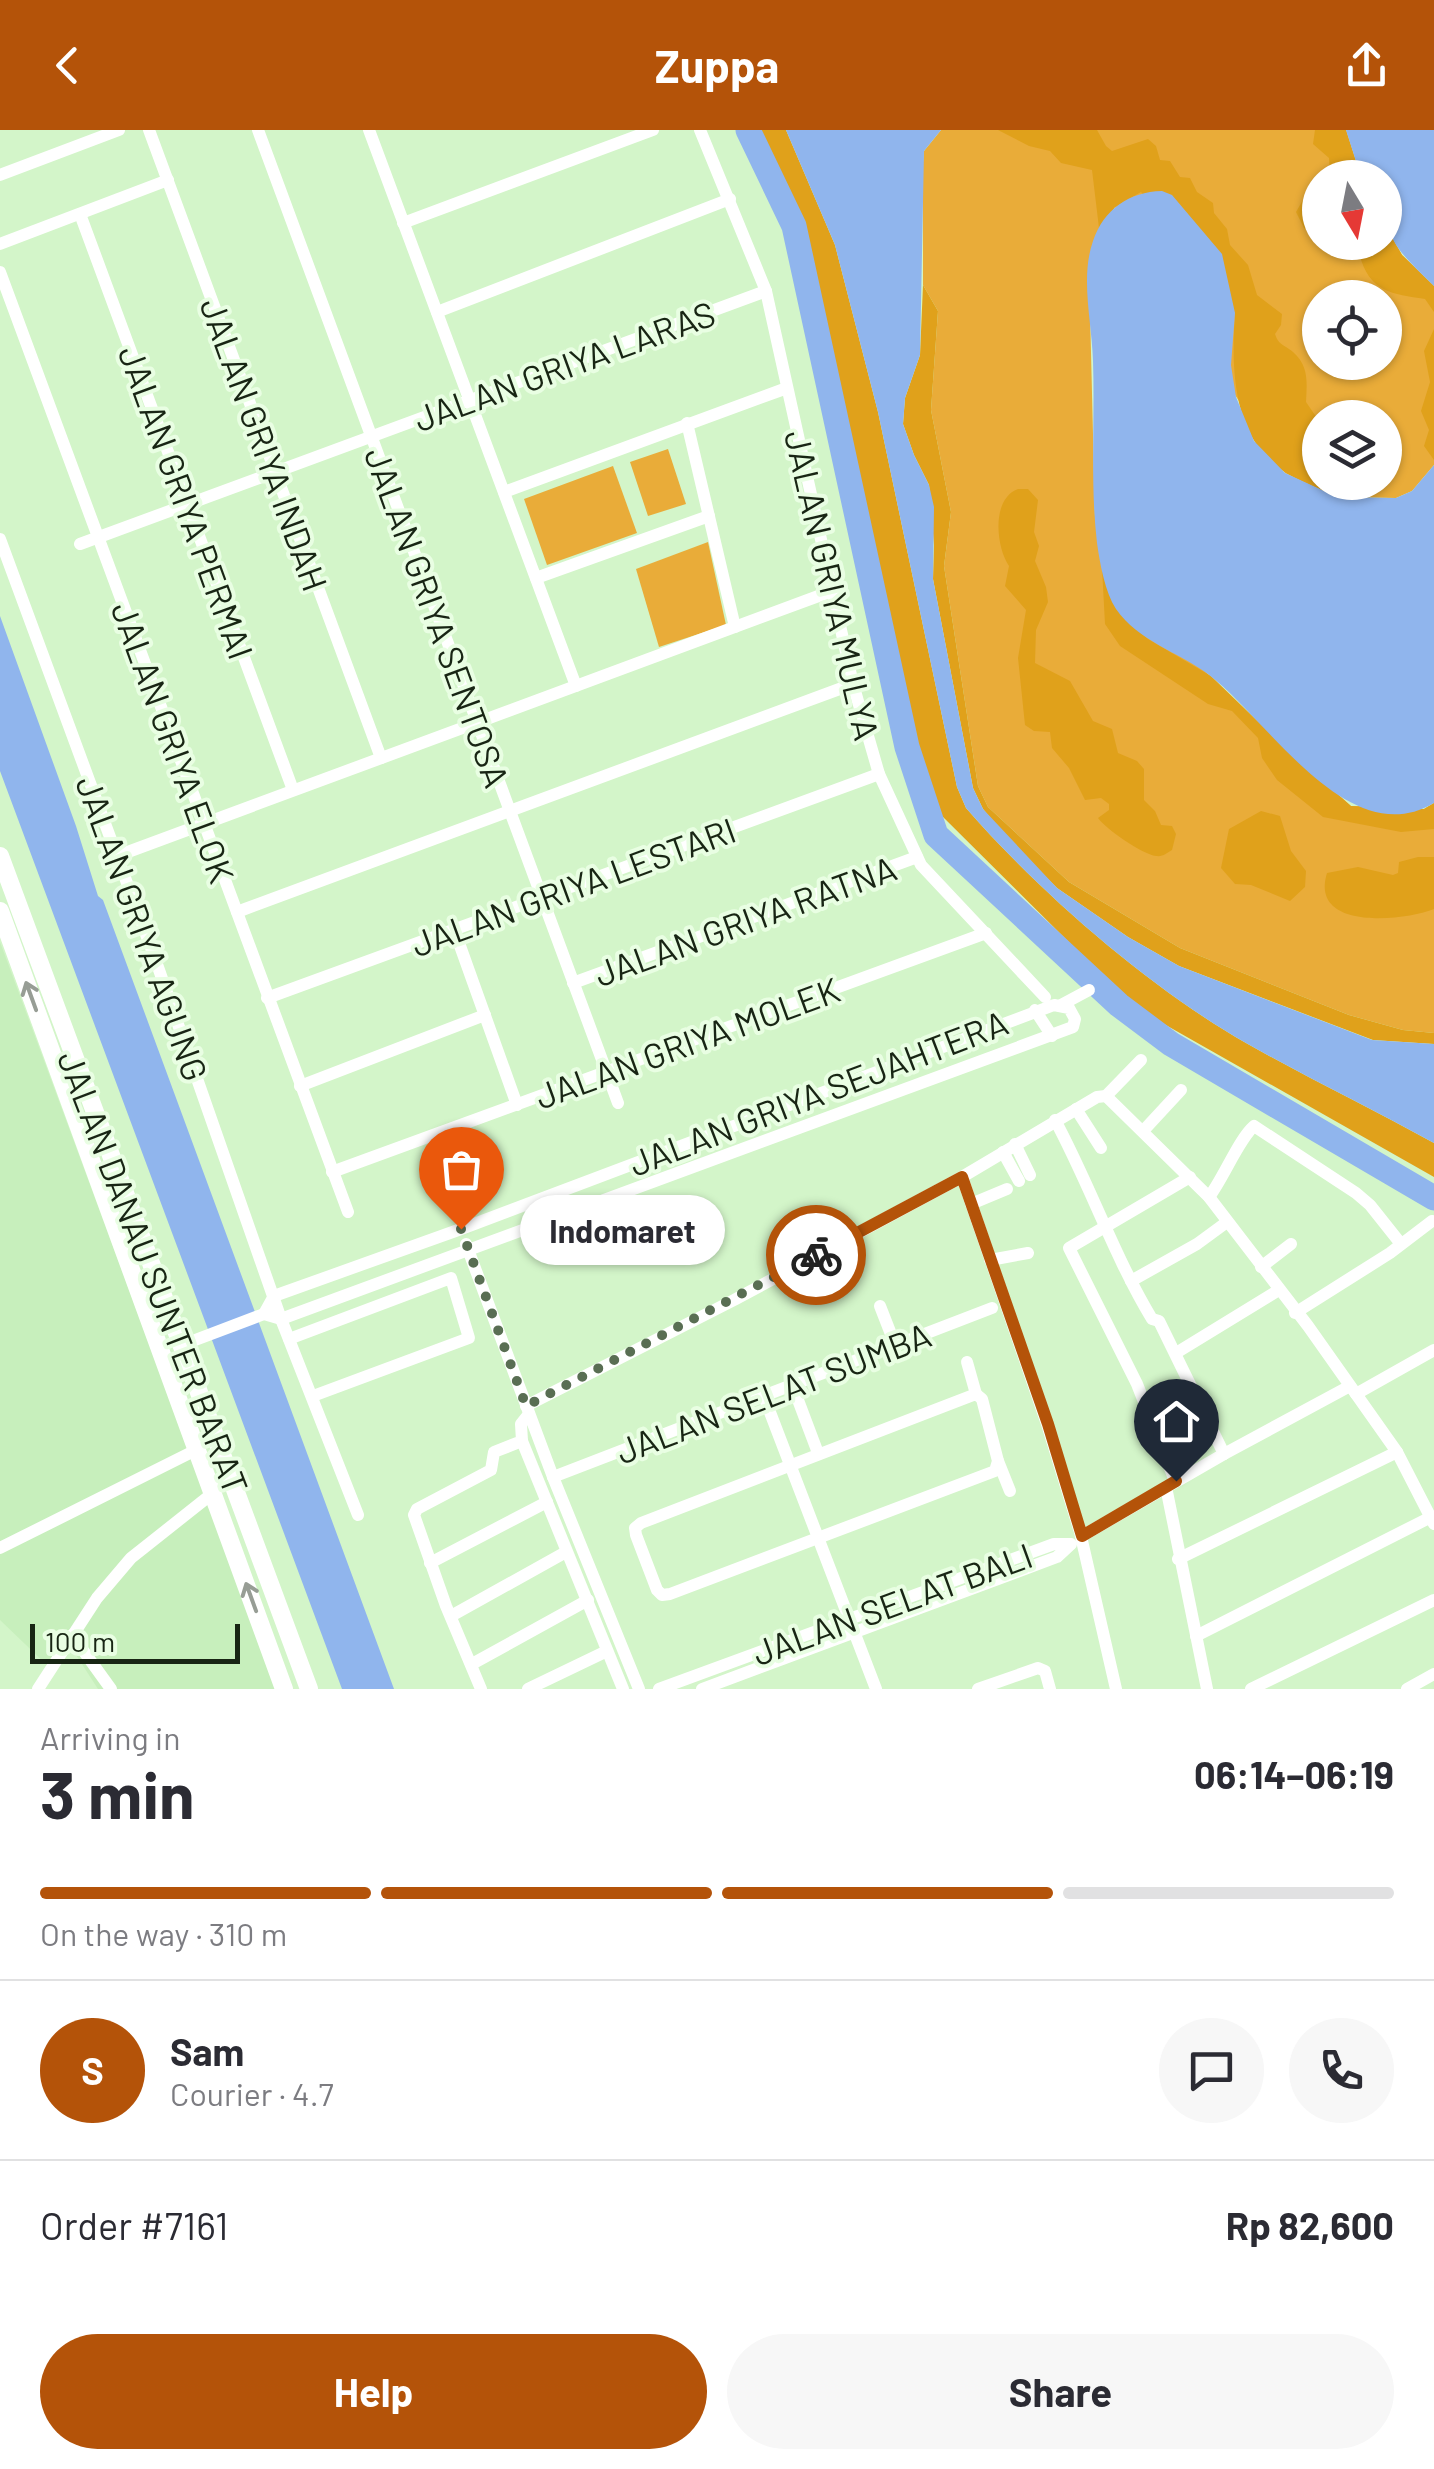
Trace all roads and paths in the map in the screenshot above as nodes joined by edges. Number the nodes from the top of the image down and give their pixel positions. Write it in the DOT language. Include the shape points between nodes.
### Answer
graph roads {
  1 [pos="119,130"];
  2 [pos="149,130"];
  3 [pos="258,130"];
  4 [pos="653,130"];
  5 [pos="700,130"];
  6 [pos="373,131"];
  7 [pos="0,174"];
  8 [pos="168,180"];
  9 [pos="730,199"];
  10 [pos="80,214"];
  11 [pos="403,222"];
  12 [pos="0,244"];
  13 [pos="0,272"];
  14 [pos="766,291"];
  15 [pos="436,312"];
  16 [pos="787,388"];
  17 [pos="470,400"];
  18 [pos="687,423"];
  19 [pos="371,436"];
  20 [pos="276,472"];
  21 [pos="504,492"];
  22 [pos="187,504"];
  23 [pos="709,516"];
  24 [pos="100,537"];
  25 [pos="0,539"];
  26 [pos="80,544"];
  27 [pos="536,578"];
  28 [pos="832,591"];
  29 [pos="735,627"];
  30 [pos="852,684"];
  31 [pos="576,686"];
  32 [pos="476,722"];
  33 [pos="381,758"];
  34 [pos="879,774"];
  35 [pos="293,790"];
  36 [pos="509,811"];
  37 [pos="204,823"];
  38 [pos="0,856"];
  39 [pos="116,856"];
  40 [pos="917,857"];
  41 [pos="541,897"];
  42 [pos="0,911"];
  43 [pos="237,912"];
  44 [pos="454,929"];
  45 [pos="986,933"];
  46 [pos="573,983"];
  47 [pos="1089,990"];
  48 [pos="1045,996"];
  49 [pos="267,998"];
  50 [pos="1061,1004"];
  51 [pos="1036,1010"];
  52 [pos="485,1015"];
  53 [pos="1052,1036"];
  54 [pos="56,1037"];
  55 [pos="1141,1060"];
  56 [pos="605,1072"];
  57 [pos="300,1086"];
  58 [pos="1181,1090"];
  59 [pos="1106,1096"];
  60 [pos="618,1103"];
  61 [pos="516,1104"];
  62 [pos="1076,1109"];
  63 [pos="1055,1120"];
  64 [pos="1144,1130"];
  65 [pos="1009,1148"];
  66 [pos="1102,1148"];
  67 [pos="332,1172"];
  68 [pos="962,1177"];
  69 [pos="1190,1177"];
  70 [pos="1209,1197"];
  71 [pos="972,1204"];
  72 [pos="348,1212"];
  73 [pos="1432,1220"];
  74 [pos="1227,1222"];
  75 [pos="461,1229"];
  76 [pos="1106,1229"];
  77 [pos="1291,1244"];
  78 [pos="1401,1244"];
  79 [pos="468,1249"];
  80 [pos="1028,1253"];
  81 [pos="990,1260"];
  82 [pos="1262,1267"];
  83 [pos="1131,1281"];
  84 [pos="1279,1290"];
  85 [pos="274,1296"];
  86 [pos="880,1306"];
  87 [pos="992,1308"];
  88 [pos="1295,1313"];
  89 [pos="261,1315"];
  90 [pos="280,1319"];
  91 [pos="289,1339"];
  92 [pos="182,1345"];
  93 [pos="896,1347"];
  94 [pos="1434,1350"];
  95 [pos="1176,1352"];
  96 [pos="968,1362"];
  97 [pos="792,1384"];
  98 [pos="1353,1390"];
  99 [pos="763,1394"];
  100 [pos="976,1394"];
  101 [pos="313,1396"];
  102 [pos="528,1410"];
  103 [pos="522,1441"];
  104 [pos="198,1449"];
  105 [pos="1398,1452"];
  106 [pos="818,1453"];
  107 [pos="1224,1454"];
  108 [pos="998,1461"];
  109 [pos="790,1464"];
  110 [pos="553,1477"];
  111 [pos="1171,1484"];
  112 [pos="1010,1491"];
  113 [pos="213,1493"];
  114 [pos="547,1502"];
  115 [pos="358,1515"];
  116 [pos="1432,1520"];
  117 [pos="818,1538"];
  118 [pos="1079,1541"];
  119 [pos="0,1548"];
  120 [pos="566,1552"];
  121 [pos="1178,1559"];
  122 [pos="430,1563"];
  123 [pos="588,1600"];
  124 [pos="1434,1600"];
  125 [pos="451,1616"];
  126 [pos="848,1618"];
  127 [pos="854,1632"];
  128 [pos="72,1636"];
  129 [pos="1196,1636"];
  130 [pos="607,1650"];
  131 [pos="472,1664"];
  132 [pos="1434,1674"];
  133 [pos="637,1684"];
  134 [pos="38,1689"];
  135 [pos="111,1689"];
  136 [pos="284,1689"];
  137 [pos="308,1689"];
  138 [pos="481,1689"];
  139 [pos="528,1689"];
  140 [pos="623,1689"];
  141 [pos="657,1689"];
  142 [pos="702,1689"];
  143 [pos="876,1689"];
  144 [pos="978,1689"];
  145 [pos="1050,1689"];
  146 [pos="1116,1689"];
  147 [pos="1207,1689"];
  148 [pos="1251,1689"];
  149 [pos="1407,1689"];
  1 -- 7 [label="street"];
  2 -- 8 [label="street, JALAN GRIYA INDAH"];
  3 -- 19 [label="street, JALAN GRIYA SENTOSA"];
  4 -- 11 [label="street"];
  5 -- 9 [label="street, JALAN GRIYA MULYA"];
  6 -- 11 [label="street"];
  8 -- 10 [label="street"];
  8 -- 20 [label="street, JALAN GRIYA INDAH"];
  9 -- 14 [label="street, JALAN GRIYA MULYA"];
  9 -- 15 [label="street"];
  10 -- 12 [label="street"];
  10 -- 22 [label="street, JALAN GRIYA PERMAI"];
  11 -- 15 [label="street"];
  13 -- 24 [label="street, JALAN GRIYA ELOK"];
  14 -- 16 [label="street, JALAN GRIYA MULYA"];
  14 -- 17 [label="street, JALAN GRIYA LARAS"];
  15 -- 17 [label="street"];
  16 -- 18 [label="street"];
  16 -- 28 [label="street, JALAN GRIYA MULYA"];
  17 -- 19 [label="street, JALAN GRIYA LARAS"];
  17 -- 21 [label="street"];
  18 -- 21 [label="street"];
  18 -- 23 [label="street"];
  19 -- 20 [label="street, JALAN GRIYA LARAS"];
  19 -- 32 [label="street, JALAN GRIYA SENTOSA"];
  20 -- 22 [label="street, JALAN GRIYA LARAS"];
  20 -- 33 [label="street, JALAN GRIYA INDAH"];
  21 -- 27 [label="street"];
  22 -- 24 [label="street, JALAN GRIYA LARAS"];
  22 -- 35 [label="street, JALAN GRIYA PERMAI"];
  23 -- 27 [label="street"];
  23 -- 29 [label="street"];
  24 -- 26 [label="street, JALAN GRIYA LARAS"];
  24 -- 37 [label="street, JALAN GRIYA ELOK"];
  25 -- 39 [label="street, JALAN GRIYA AGUNG"];
  27 -- 31 [label="street"];
  28 -- 29 [label="street"];
  28 -- 30 [label="street, JALAN GRIYA MULYA"];
  29 -- 31 [label="street"];
  30 -- 34 [label="street, JALAN GRIYA MULYA"];
  30 -- 36 [label="street"];
  31 -- 32 [label="street"];
  32 -- 33 [label="street"];
  32 -- 36 [label="street, JALAN GRIYA SENTOSA"];
  33 -- 35 [label="street"];
  34 -- 40 [label="street, JALAN GRIYA MULYA"];
  34 -- 41 [label="street, JALAN GRIYA LESTARI"];
  35 -- 37 [label="street"];
  36 -- 41 [label="street, JALAN GRIYA SENTOSA"];
  36 -- 43 [label="street"];
  37 -- 39 [label="street"];
  37 -- 43 [label="street, JALAN GRIYA ELOK"];
  38 -- 54 [label="main road, JALAN DANAU SUNTER BARAT"];
  39 -- 85 [label="street, JALAN GRIYA AGUNG"];
  40 -- 45 [label="street, JALAN GRIYA MULYA"];
  40 -- 46 [label="street, JALAN GRIYA RATNA"];
  41 -- 44 [label="street, JALAN GRIYA LESTARI"];
  41 -- 46 [label="street, JALAN GRIYA SENTOSA"];
  54 -- 42 [label="main road, JALAN DANAU SUNTER BARAT, one-way"];
  43 -- 49 [label="street, JALAN GRIYA ELOK"];
  44 -- 49 [label="street, JALAN GRIYA LESTARI"];
  44 -- 52 [label="street"];
  45 -- 48 [label="street, JALAN GRIYA MULYA"];
  45 -- 56 [label="street, JALAN GRIYA MOLEK"];
  46 -- 56 [label="street, JALAN GRIYA SENTOSA"];
  47 -- 50 [label="street, JALAN GRIYA SEJAHTERA"];
  49 -- 57 [label="street, JALAN GRIYA ELOK"];
  50 -- 51 [label="street, JALAN GRIYA SEJAHTERA"];
  50 -- 53 [label="street, JALAN GRIYA SEJAHTERA" via="1075,1019 1073,1027"];
  51 -- 53 [label="street"];
  51 -- 75 [label="street, JALAN GRIYA SEJAHTERA"];
  52 -- 57 [label="street"];
  52 -- 61 [label="street"];
  53 -- 79 [label="street, JALAN GRIYA SEJAHTERA"];
  54 -- 92 [label="main road, JALAN DANAU SUNTER BARAT"];
  54 -- 104 [label="main road, JALAN DANAU SUNTER BARAT" via="126,1263"];
  55 -- 59 [label="street"];
  56 -- 60 [label="street, JALAN GRIYA SENTOSA"];
  56 -- 61 [label="street, JALAN GRIYA MOLEK"];
  57 -- 67 [label="street, JALAN GRIYA ELOK"];
  58 -- 64 [label="street"];
  59 -- 62 [label="street"];
  59 -- 64 [label="street"];
  61 -- 67 [label="street, JALAN GRIYA MOLEK"];
  62 -- 63 [label="street"];
  62 -- 66 [label="street"];
  63 -- 65 [label="street"];
  63 -- 76 [label="street"];
  64 -- 69 [label="street"];
  65 -- 68 [label="street"];
  65 -- 71 [label="street" via="1019,1182"];
  67 -- 72 [label="street, JALAN GRIYA ELOK"];
  68 -- 71 [label="street"];
  68 -- 102 [label="street"];
  69 -- 70 [label="street"];
  69 -- 76 [label="street"];
  70 -- 74 [label="street"];
  70 -- 78 [label="street" via="1254,1126 1356,1193"];
  71 -- 81 [label="street"];
  73 -- 78 [label="street"];
  74 -- 82 [label="street"];
  74 -- 83 [label="street"];
  75 -- 79 [label="street"];
  75 -- 85 [label="street, JALAN GRIYA SEJAHTERA"];
  76 -- 83 [label="street"];
  76 -- 111 [label="street" via="1069,1251 1137,1384"];
  77 -- 82 [label="street"];
  78 -- 88 [label="street"];
  79 -- 90 [label="street, JALAN GRIYA SEJAHTERA"];
  79 -- 102 [label="street"];
  80 -- 81 [label="street"];
  81 -- 118 [label="street" via="1048,1424"];
  82 -- 84 [label="street"];
  83 -- 95 [label="street"];
  84 -- 88 [label="street"];
  84 -- 95 [label="street"];
  85 -- 89 [label="street"];
  85 -- 90 [label="street, JALAN GRIYA AGUNG"];
  86 -- 93 [label="street"];
  87 -- 93 [label="street, JALAN SELAT SUMBA"];
  88 -- 98 [label="street"];
  89 -- 90 [label="street"];
  89 -- 92 [label="street"];
  90 -- 91 [label="street"];
  91 -- 101 [label="street"];
  91 -- 101 [label="street" via="451,1278 469,1338"];
  92 -- 137 [label="main road, JALAN DANAU SUNTER BARAT"];
  93 -- 97 [label="street, JALAN SELAT SUMBA"];
  94 -- 98 [label="street"];
  95 -- 107 [label="street"];
  96 -- 100 [label="street"];
  97 -- 99 [label="street, JALAN SELAT SUMBA"];
  97 -- 106 [label="street"];
  98 -- 105 [label="street"];
  98 -- 107 [label="street"];
  99 -- 109 [label="street"];
  99 -- 110 [label="street, JALAN SELAT SUMBA"];
  100 -- 106 [label="street"];
  100 -- 108 [label="street"];
  101 -- 115 [label="street"];
  102 -- 103 [label="street"];
  102 -- 110 [label="street"];
  103 -- 114 [label="street"];
  103 -- 122 [label="street" via="494,1452 491,1470 417,1508 414,1521"];
  104 -- 113 [label="main road, JALAN DANAU SUNTER BARAT"];
  104 -- 119 [label="street"];
  105 -- 116 [label="street"];
  105 -- 121 [label="street"];
  106 -- 109 [label="street"];
  107 -- 111 [label="street"];
  108 -- 112 [label="street"];
  108 -- 117 [label="street" via="986,1475"];
  109 -- 117 [label="street"];
  109 -- 117 [label="street" via="635,1528 657,1590 670,1594"];
  110 -- 133 [label="street"];
  111 -- 118 [label="street"];
  111 -- 121 [label="street"];
  113 -- 128 [label="street" via="131,1558"];
  136 -- 113 [label="main road, JALAN DANAU SUNTER BARAT, one-way"];
  114 -- 120 [label="street"];
  114 -- 122 [label="street"];
  116 -- 129 [label="street"];
  117 -- 126 [label="street"];
  118 -- 126 [label="street, JALAN SELAT BALI" via="1054,1544"];
  118 -- 127 [label="street, JALAN SELAT BALI" via="1057,1557"];
  118 -- 146 [label="street"];
  120 -- 123 [label="street"];
  120 -- 125 [label="street"];
  121 -- 129 [label="street"];
  122 -- 125 [label="street"];
  123 -- 130 [label="street"];
  123 -- 131 [label="street"];
  124 -- 148 [label="street"];
  125 -- 131 [label="street"];
  126 -- 127 [label="street"];
  126 -- 141 [label="street, JALAN SELAT BALI"];
  127 -- 142 [label="street, JALAN SELAT BALI"];
  127 -- 143 [label="street"];
  128 -- 134 [label="street"];
  128 -- 135 [label="street"];
  129 -- 147 [label="street"];
  130 -- 139 [label="street"];
  130 -- 140 [label="street"];
  131 -- 138 [label="street"];
  132 -- 149 [label="street"];
  133 -- 141 [label="street, JALAN SELAT BALI"];
  144 -- 145 [label="street" via="1038,1668 1046,1671"];
}
